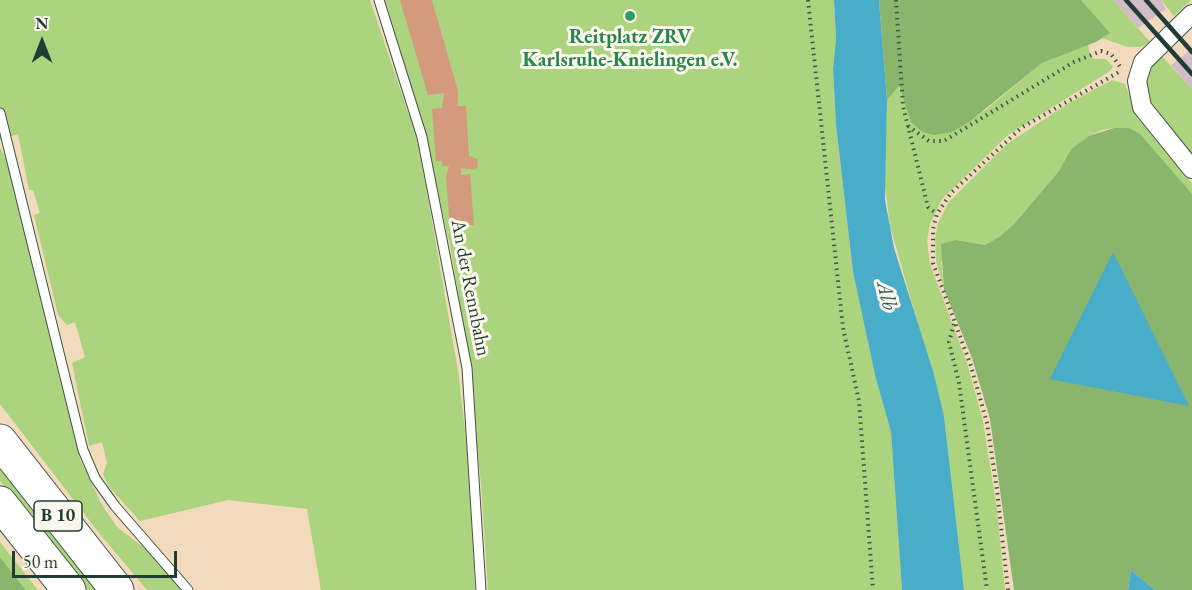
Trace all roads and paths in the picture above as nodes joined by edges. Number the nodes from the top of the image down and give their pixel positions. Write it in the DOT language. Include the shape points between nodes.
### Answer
graph roads {
  1 [pos="379,0"];
  2 [pos="808,0"];
  3 [pos="896,0"];
  4 [pos="1192,14"];
  5 [pos="0,113"];
  6 [pos="908,126"];
  7 [pos="1192,169"];
  8 [pos="937,214"];
  9 [pos="955,323"];
  10 [pos="0,441"];
  11 [pos="0,503"];
  12 [pos="69,590"];
  13 [pos="117,590"];
  14 [pos="188,590"];
  15 [pos="481,590"];
  16 [pos="873,590"];
  17 [pos="987,590"];
  18 [pos="1008,590"];
  1 -- 15 [label="lane, An der Rennbahn" via="423,137 466,368"];
  2 -- 16 [label="path" via="843,328 859,401"];
  3 -- 6 [label="path" via="903,106"];
  4 -- 7 [label="street" via="1143,62 1137,91 1142,107"];
  5 -- 14 [label="lane" via="83,450 95,478 115,506"];
  6 -- 8 [label="path" via="928,207"];
  6 -- 8 [label="path" via="929,141 945,141 1074,62 1101,51 1111,54 1124,70 1021,128 951,193"];
  8 -- 9 [label="path" via="933,263"];
  9 -- 17 [label="path" via="949,342 959,383"];
  9 -- 18 [label="path" via="987,423"];
  10 -- 13 [label="highway, B 10"];
  11 -- 12 [label="highway, B 10"];
}
